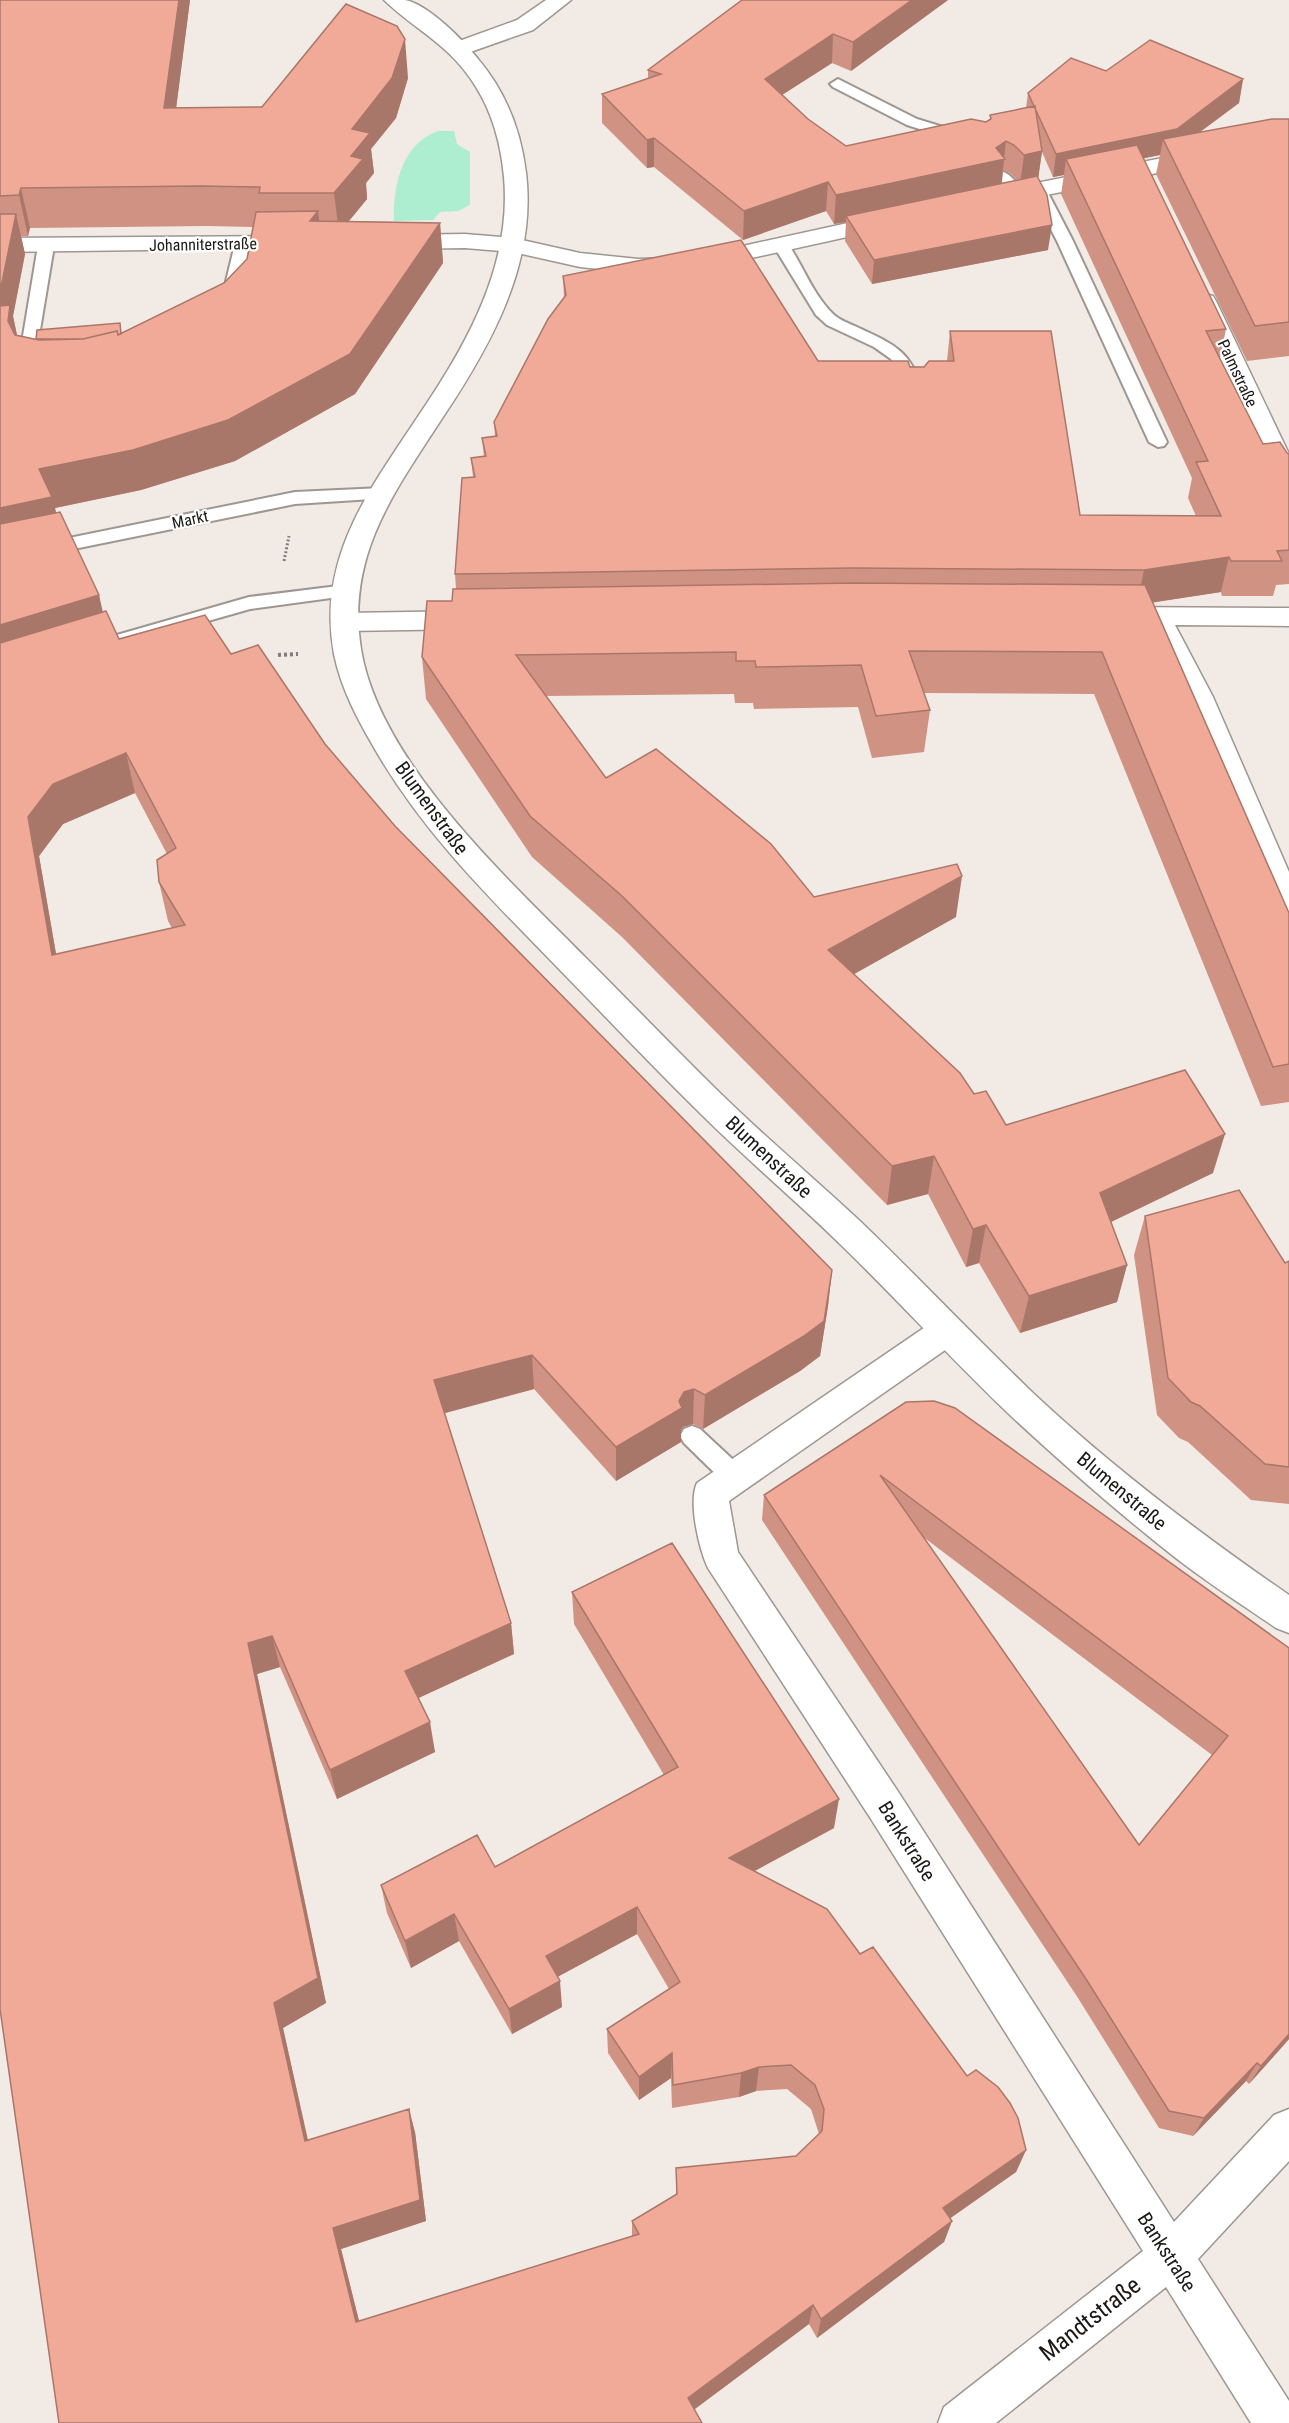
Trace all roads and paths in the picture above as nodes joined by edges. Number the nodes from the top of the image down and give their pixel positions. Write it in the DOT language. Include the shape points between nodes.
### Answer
graph roads {
  1 [pos="395,0"];
  2 [pos="560,0"];
  3 [pos="459,49"];
  4 [pos="838,84"];
  5 [pos="1289,140"];
  6 [pos="978,146"];
  7 [pos="1019,187"];
  8 [pos="983,201"];
  9 [pos="916,216"];
  10 [pos="372,242"];
  11 [pos="313,243"];
  12 [pos="243,244"];
  13 [pos="0,245"];
  14 [pos="513,245"];
  15 [pos="781,245"];
  16 [pos="46,246"];
  17 [pos="1192,276"];
  18 [pos="224,309"];
  19 [pos="52,375"];
  20 [pos="914,396"];
  21 [pos="1158,442"];
  22 [pos="1289,481"];
  23 [pos="382,494"];
  24 [pos="289,535"];
  25 [pos="0,558"];
  26 [pos="283,570"];
  27 [pos="346,591"];
  28 [pos="1086,616"];
  29 [pos="1289,616"];
  30 [pos="1157,617"];
  31 [pos="491,620"];
  32 [pos="345,622"];
  33 [pos="73,654"];
  34 [pos="298,654"];
  35 [pos="278,655"];
  36 [pos="1289,907"];
  37 [pos="946,1331"];
  38 [pos="692,1436"];
  39 [pos="722,1485"];
  40 [pos="1289,1616"];
  41 [pos="1289,2130"];
  42 [pos="1170,2257"];
  43 [pos="960,2423"];
  44 [pos="1277,2423"];
  1 -- 3 [label="street" via="428,21"];
  2 -- 3 [label="street" via="525,25"];
  3 -- 14 [label="street" via="479,70 498,102 510,137 515,176"];
  4 -- 6 [label="lane" via="912,122 969,139"];
  5 -- 7 [label="street" via="1144,178"];
  7 -- 8 [label="street"];
  7 -- 21 [label="lane" via="1065,240"];
  9 -- 15 [label="street"];
  10 -- 14 [label="street"];
  11 -- 12 [label="street, Johanniterstraße"];
  12 -- 16 [label="street, Johanniterstraße"];
  12 -- 18 [label="lane"];
  13 -- 16 [label="street, Johanniterstraße"];
  14 -- 15 [label="street" via="580,260 638,266 674,265"];
  14 -- 23 [label="street" via="503,280 466,357"];
  15 -- 20 [label="lane" via="830,320 886,345 900,357 910,373"];
  16 -- 19 [label="lane" via="27,360 32,370"];
  17 -- 22 [label="street, Palmstraße"];
  23 -- 25 [label="lane, Markt" via="295,498"];
  23 -- 27 [label="street" via="360,532"];
  24 -- 26 [label="path"];
  27 -- 32 [label="street"];
  27 -- 33 [label="lane" via="249,603"];
  28 -- 30 [label="street"];
  29 -- 30 [label="street"];
  30 -- 36 [label="street" via="1199,698"];
  31 -- 32 [label="street"];
  32 -- 37 [label="street, Blumenstraße" via="352,673 376,724 430,810 463,852 712,1105 850,1234"];
  34 -- 35 [label="path"];
  37 -- 39 [label="street"];
  37 -- 40 [label="street, Blumenstraße" via="1120,1491 1188,1546"];
  38 -- 39 [label="lane"];
  39 -- 42 [label="street, Bankstraße" via="721,1557 885,1806"];
  41 -- 42 [label="street, Mandtstraße"];
  42 -- 43 [label="street, Mandtstraße"];
  42 -- 44 [label="street, Bankstraße"];
}
